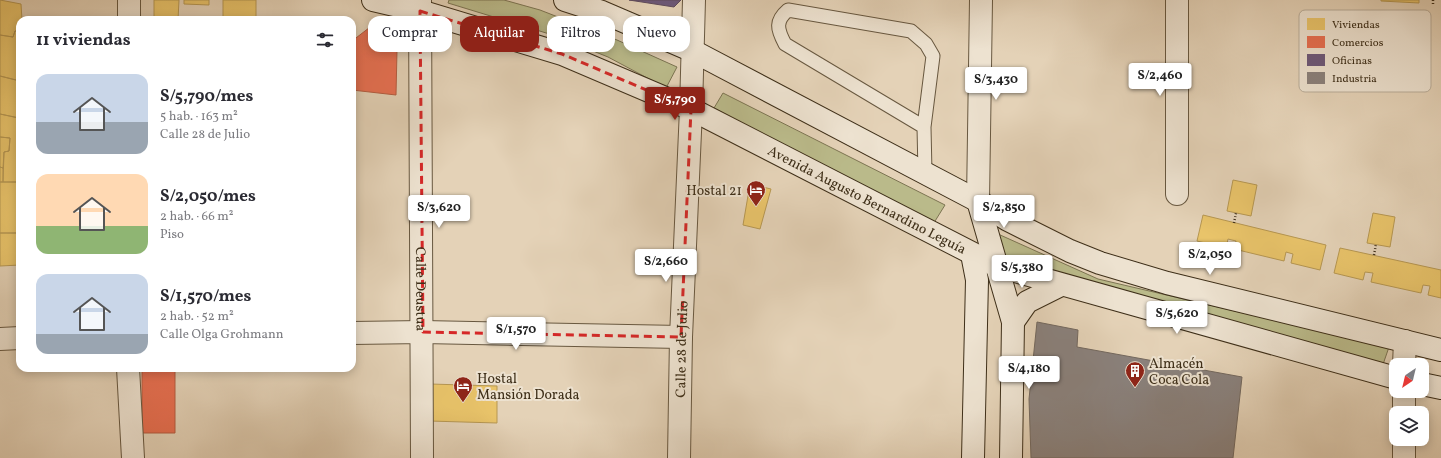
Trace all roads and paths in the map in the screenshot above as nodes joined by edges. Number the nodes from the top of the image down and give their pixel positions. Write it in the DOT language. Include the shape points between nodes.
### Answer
graph roads {
  1 [pos="130,0"];
  2 [pos="372,0"];
  3 [pos="565,0"];
  4 [pos="694,0"];
  5 [pos="981,0"];
  6 [pos="1177,0"];
  7 [pos="1433,0"];
  8 [pos="1433,4"];
  9 [pos="420,5"];
  10 [pos="129,16"];
  11 [pos="692,52"];
  12 [pos="691,109"];
  13 [pos="924,127"];
  14 [pos="925,173"];
  15 [pos="1177,194"];
  16 [pos="978,201"];
  17 [pos="1236,213"];
  18 [pos="1234,222"];
  19 [pos="1376,244"];
  20 [pos="972,254"];
  21 [pos="1374,255"];
  22 [pos="997,266"];
  23 [pos="1061,285"];
  24 [pos="1013,322"];
  25 [pos="422,332"];
  26 [pos="356,333"];
  27 [pos="681,337"];
  28 [pos="16,338"];
  29 [pos="0,339"];
  30 [pos="1405,341"];
  31 [pos="1441,350"];
  32 [pos="1404,358"];
  33 [pos="128,372"];
  34 [pos="1389,376"];
  35 [pos="1429,385"];
  36 [pos="1441,388"];
  37 [pos="1404,446"];
  38 [pos="133,458"];
  39 [pos="422,458"];
  40 [pos="679,458"];
  41 [pos="973,458"];
  42 [pos="1011,458"];
  43 [pos="1404,458"];
  1 -- 10 [label="main road"];
  2 -- 9 [label="main road, Avenida Augusto Bernardino Leguía"];
  3 -- 11 [label="main road" via="602,12"];
  4 -- 11 [label="main road, Calle 28 de Julio"];
  5 -- 16 [label="main road"];
  6 -- 15 [label="main road"];
  7 -- 8 [label="path"];
  9 -- 12 [label="main road, Avenida Augusto Bernardino Leguía" via="562,54"];
  9 -- 25 [label="main road, Calle Deustua"];
  11 -- 12 [label="main road, Calle 28 de Julio"];
  11 -- 14 [label="main road"];
  12 -- 20 [label="main road, Avenida Augusto Bernardino Leguía"];
  12 -- 27 [label="main road, Calle 28 de Julio"];
  13 -- 13 [label="lane" via="932,56 926,44 911,31 788,10 781,16 778,31 785,44"];
  13 -- 14 [label="lane"];
  14 -- 16 [label="main road"];
  16 -- 22 [label="main road"];
  16 -- 30 [label="main road" via="1008,220 1100,263 1167,283"];
  17 -- 18 [label="path"];
  19 -- 21 [label="path"];
  20 -- 22 [label="main road, Avenida Augusto Bernardino Leguía"];
  20 -- 41 [label="main road" via="977,280"];
  22 -- 23 [label="main road, Avenida Augusto Bernardino Leguía"];
  22 -- 24 [label="main road"];
  23 -- 24 [label="main road" via="1027,302"];
  23 -- 34 [label="main road, Avenida Augusto Bernardino Leguía"];
  24 -- 42 [label="main road"];
  25 -- 26 [label="main road"];
  25 -- 27 [label="main road"];
  25 -- 39 [label="main road, Calle Deustua"];
  27 -- 40 [label="main road, Calle 28 de Julio"];
  28 -- 29 [label="main road"];
  30 -- 31 [label="main road"];
  30 -- 32 [label="main road"];
  33 -- 38 [label="main road"];
  35 -- 36 [label="main road"];
  37 -- 43 [label="main road"];
}
